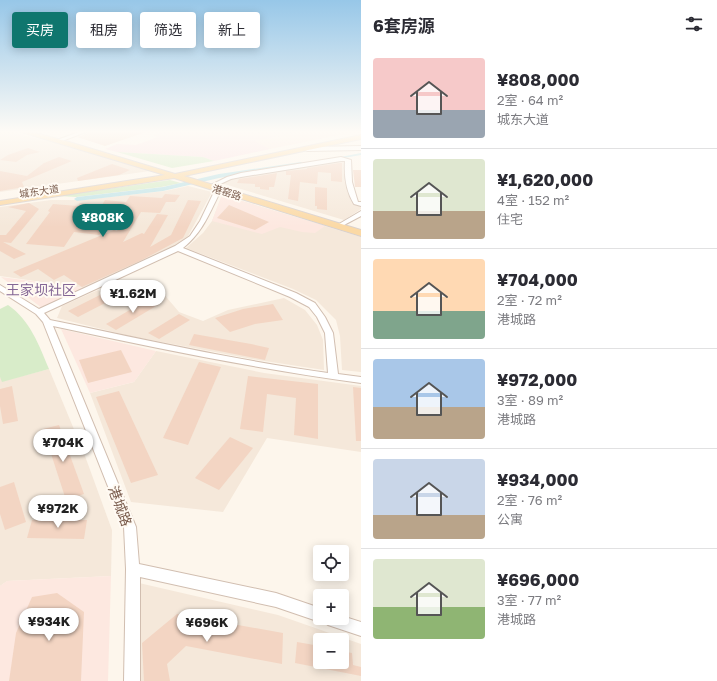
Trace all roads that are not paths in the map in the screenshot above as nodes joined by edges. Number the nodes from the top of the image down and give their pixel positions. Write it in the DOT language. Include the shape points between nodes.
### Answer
graph roads {
  1 [pos="137,164"];
  2 [pos="138,164"];
  3 [pos="231,164"];
  4 [pos="234,164"];
  5 [pos="309,164"];
  6 [pos="348,164"];
  7 [pos="178,176"];
  8 [pos="212,186"];
  9 [pos="0,196"];
  10 [pos="0,202"];
  11 [pos="361,204"];
  12 [pos="361,213"];
  13 [pos="342,224"];
  14 [pos="361,230"];
  15 [pos="361,233"];
  16 [pos="178,248"];
  17 [pos="0,287"];
  18 [pos="39,312"];
  19 [pos="47,322"];
  20 [pos="333,376"];
  21 [pos="361,380"];
  22 [pos="133,569"];
  23 [pos="313,613"];
  24 [pos="349,625"];
  25 [pos="361,629"];
  26 [pos="132,681"];
  1 -- 7 [label="main road, 港窑路"];
  2 -- 7 [label="main road, 港窑路"];
  3 -- 7 [label="main road, 城东大道"];
  4 -- 7 [label="main road, 城东大道"];
  5 -- 8 [label="street" via="241,174"];
  6 -- 11 [label="street" via="349,187 356,203"];
  7 -- 8 [label="main road, 港窑路"];
  7 -- 9 [label="main road, 城东大道"];
  7 -- 10 [label="main road, 城东大道"];
  8 -- 13 [label="main road, 港窑路"];
  8 -- 15 [label="main road, 港窑路"];
  8 -- 16 [label="street" via="203,221 192,237"];
  12 -- 13 [label="street"];
  13 -- 14 [label="main road, 港窑路"];
  16 -- 18 [label="street"];
  16 -- 20 [label="street" via="293,294 312,305 330,333"];
  17 -- 18 [label="street, 港城路"];
  18 -- 19 [label="street, 港城路"];
  19 -- 20 [label="street" via="174,349"];
  19 -- 22 [label="street, 港城路" via="130,527"];
  20 -- 21 [label="street"];
  22 -- 23 [label="street" via="276,600"];
  22 -- 26 [label="street, 港城路"];
  24 -- 25 [label="street"];
}
